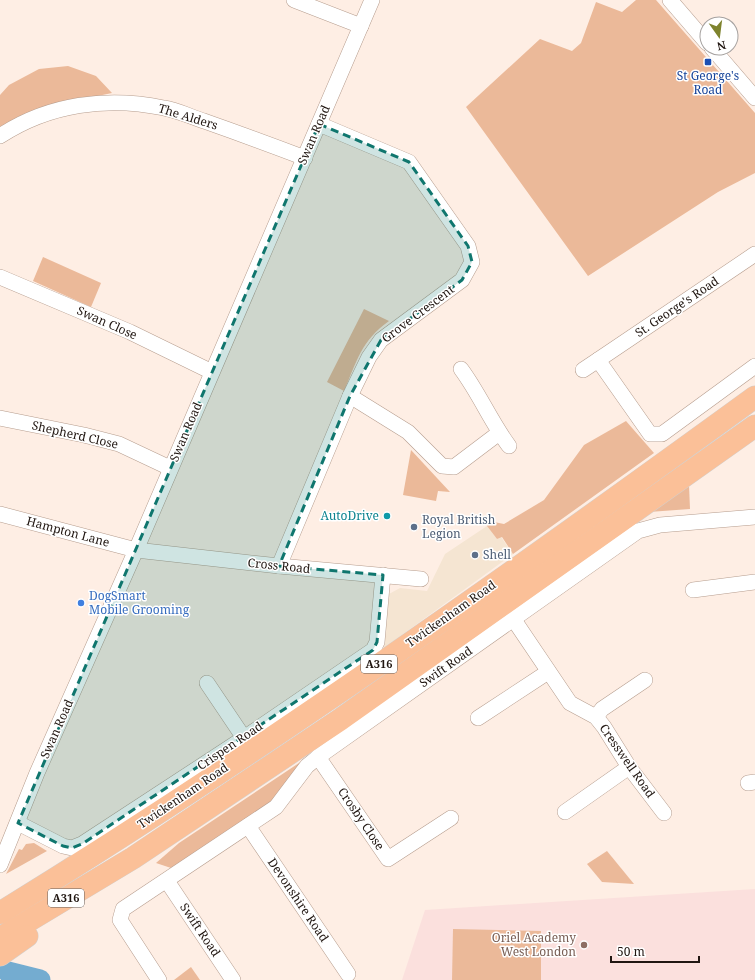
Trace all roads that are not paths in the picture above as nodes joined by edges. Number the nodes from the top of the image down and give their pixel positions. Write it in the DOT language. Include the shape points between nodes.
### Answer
graph roads {
  1 [pos="294,0"];
  2 [pos="372,0"];
  3 [pos="670,0"];
  4 [pos="361,26"];
  5 [pos="699,34"];
  6 [pos="719,56"];
  7 [pos="755,98"];
  8 [pos="319,124"];
  9 [pos="0,136"];
  10 [pos="305,158"];
  11 [pos="755,254"];
  12 [pos="0,277"];
  13 [pos="598,360"];
  14 [pos="755,366"];
  15 [pos="461,369"];
  16 [pos="583,370"];
  17 [pos="212,372"];
  18 [pos="350,396"];
  19 [pos="752,399"];
  20 [pos="0,418"];
  21 [pos="755,426"];
  22 [pos="499,433"];
  23 [pos="509,446"];
  24 [pos="170,468"];
  25 [pos="0,515"];
  26 [pos="755,518"];
  27 [pos="136,550"];
  28 [pos="279,566"];
  29 [pos="383,575"];
  30 [pos="421,579"];
  31 [pos="755,582"];
  32 [pos="692,590"];
  33 [pos="514,620"];
  34 [pos="548,672"];
  35 [pos="645,680"];
  36 [pos="207,683"];
  37 [pos="596,717"];
  38 [pos="478,718"];
  39 [pos="244,738"];
  40 [pos="318,757"];
  41 [pos="629,767"];
  42 [pos="565,812"];
  43 [pos="664,813"];
  44 [pos="451,818"];
  45 [pos="18,823"];
  46 [pos="248,826"];
  47 [pos="133,858"];
  48 [pos="0,865"];
  49 [pos="167,881"];
  50 [pos="0,913"];
  51 [pos="0,938"];
  52 [pos="0,955"];
  53 [pos="348,974"];
  54 [pos="158,980"];
  55 [pos="233,980"];
  1 -- 4 [label="street"];
  2 -- 4 [label="street, Swan Road"];
  3 -- 5 [label="street"];
  4 -- 8 [label="street, Swan Road"];
  6 -- 7 [label="street"];
  8 -- 10 [label="street, Swan Road"];
  8 -- 18 [label="street, Grove Crescent" via="409,162 468,246 472,262 462,280 381,340 369,357"];
  9 -- 10 [label="street, The Alders" via="18,124 45,112 85,104 120,102 165,108"];
  10 -- 17 [label="street, Swan Road"];
  11 -- 13 [label="street, St. George's Road"];
  12 -- 17 [label="street, Swan Close" via="130,332"];
  13 -- 14 [label="street" via="650,434 662,434"];
  13 -- 16 [label="street, St. George's Road"];
  15 -- 22 [label="street" via="478,393"];
  17 -- 24 [label="street, Swan Road"];
  18 -- 22 [label="street" via="408,432 442,466 454,467"];
  18 -- 28 [label="street, Grove Crescent"];
  19 -- 50 [label="highway, Twickenham Road / A316" via="399,651 120,839"];
  20 -- 24 [label="street, Shepherd Close" via="84,434 119,444"];
  21 -- 47 [label="highway, Twickenham Road / A316" via="341,719"];
  22 -- 23 [label="street"];
  24 -- 27 [label="street, Swan Road"];
  25 -- 27 [label="street, Hampton Lane"];
  26 -- 33 [label="street, Swift Road" via="660,525 638,531"];
  27 -- 28 [label="street, Cross Road"];
  27 -- 45 [label="street, Swan Road" via="37,774"];
  28 -- 29 [label="street, Cross Road"];
  29 -- 30 [label="street, Cross Road"];
  29 -- 39 [label="street, Crispen Road" via="377,642 372,650"];
  31 -- 32 [label="street"];
  33 -- 34 [label="street, Cresswell Road"];
  33 -- 40 [label="street, Swift Road"];
  34 -- 37 [label="street, Cresswell Road" via="570,703"];
  34 -- 38 [label="street"];
  35 -- 37 [label="street" via="602,709"];
  36 -- 39 [label="street"];
  37 -- 41 [label="street, Cresswell Road"];
  39 -- 45 [label="street, Crispen Road" via="82,844 72,848"];
  40 -- 44 [label="street, Crosby Close" via="388,859"];
  40 -- 46 [label="street, Swift Road" via="307,766 276,807"];
  41 -- 42 [label="street"];
  41 -- 43 [label="street, Cresswell Road"];
  45 -- 48 [label="street, Swan Road"];
  46 -- 49 [label="street, Swift Road"];
  46 -- 53 [label="street, Devonshire Road"];
  47 -- 51 [label="highway, Twickenham Road / A316"];
  47 -- 52 [label="highway"];
  49 -- 54 [label="street, Swift Road" via="123,909 120,920"];
  49 -- 55 [label="street, Swift Road"];
}
